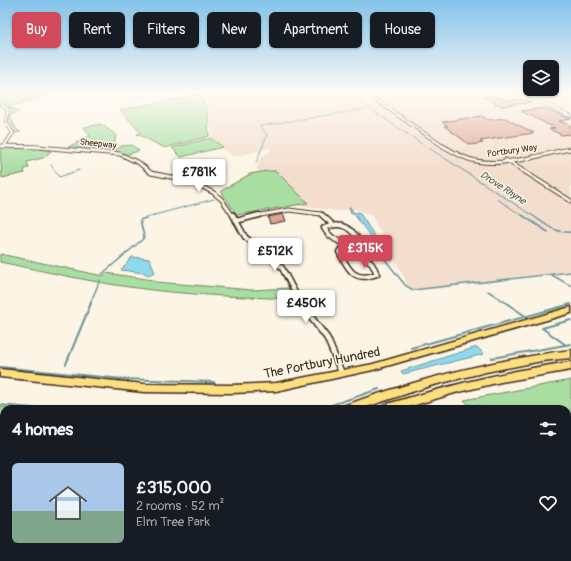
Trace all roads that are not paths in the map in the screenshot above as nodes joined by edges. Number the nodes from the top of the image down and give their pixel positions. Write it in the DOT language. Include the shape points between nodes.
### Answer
graph roads {
  1 [pos="6,119"];
  2 [pos="405,119"];
  3 [pos="2,146"];
  4 [pos="571,149"];
  5 [pos="506,160"];
  6 [pos="571,201"];
  7 [pos="236,221"];
  8 [pos="332,224"];
  9 [pos="345,243"];
  10 [pos="350,246"];
  11 [pos="571,310"];
  12 [pos="571,354"];
  13 [pos="571,366"];
  14 [pos="0,374"];
  15 [pos="342,375"];
  16 [pos="359,405"];
  17 [pos="401,405"];
  1 -- 3 [label="street" via="13,134"];
  2 -- 5 [label="street, Portbury Way" via="463,158 485,162"];
  3 -- 7 [label="street, Sheepway" via="120,154 139,163 151,173 200,184 222,200"];
  4 -- 5 [label="street, Portbury Way"];
  5 -- 6 [label="street"];
  7 -- 8 [label="street" via="289,210 321,214"];
  7 -- 15 [label="street, Sheepway" via="245,237 282,268 298,301 327,338"];
  8 -- 9 [label="street" via="324,228 325,232"];
  8 -- 10 [label="street" via="351,228 357,237"];
  9 -- 10 [label="street"];
  9 -- 10 [label="street" via="339,252 351,273 362,277 377,274 368,257"];
  11 -- 15 [label="main road, The Portbury Hundred"];
  12 -- 16 [label="highway" via="484,368"];
  13 -- 17 [label="highway" via="488,380"];
  14 -- 15 [label="main road, The Portbury Hundred" via="144,388 228,389 276,387"];
}
